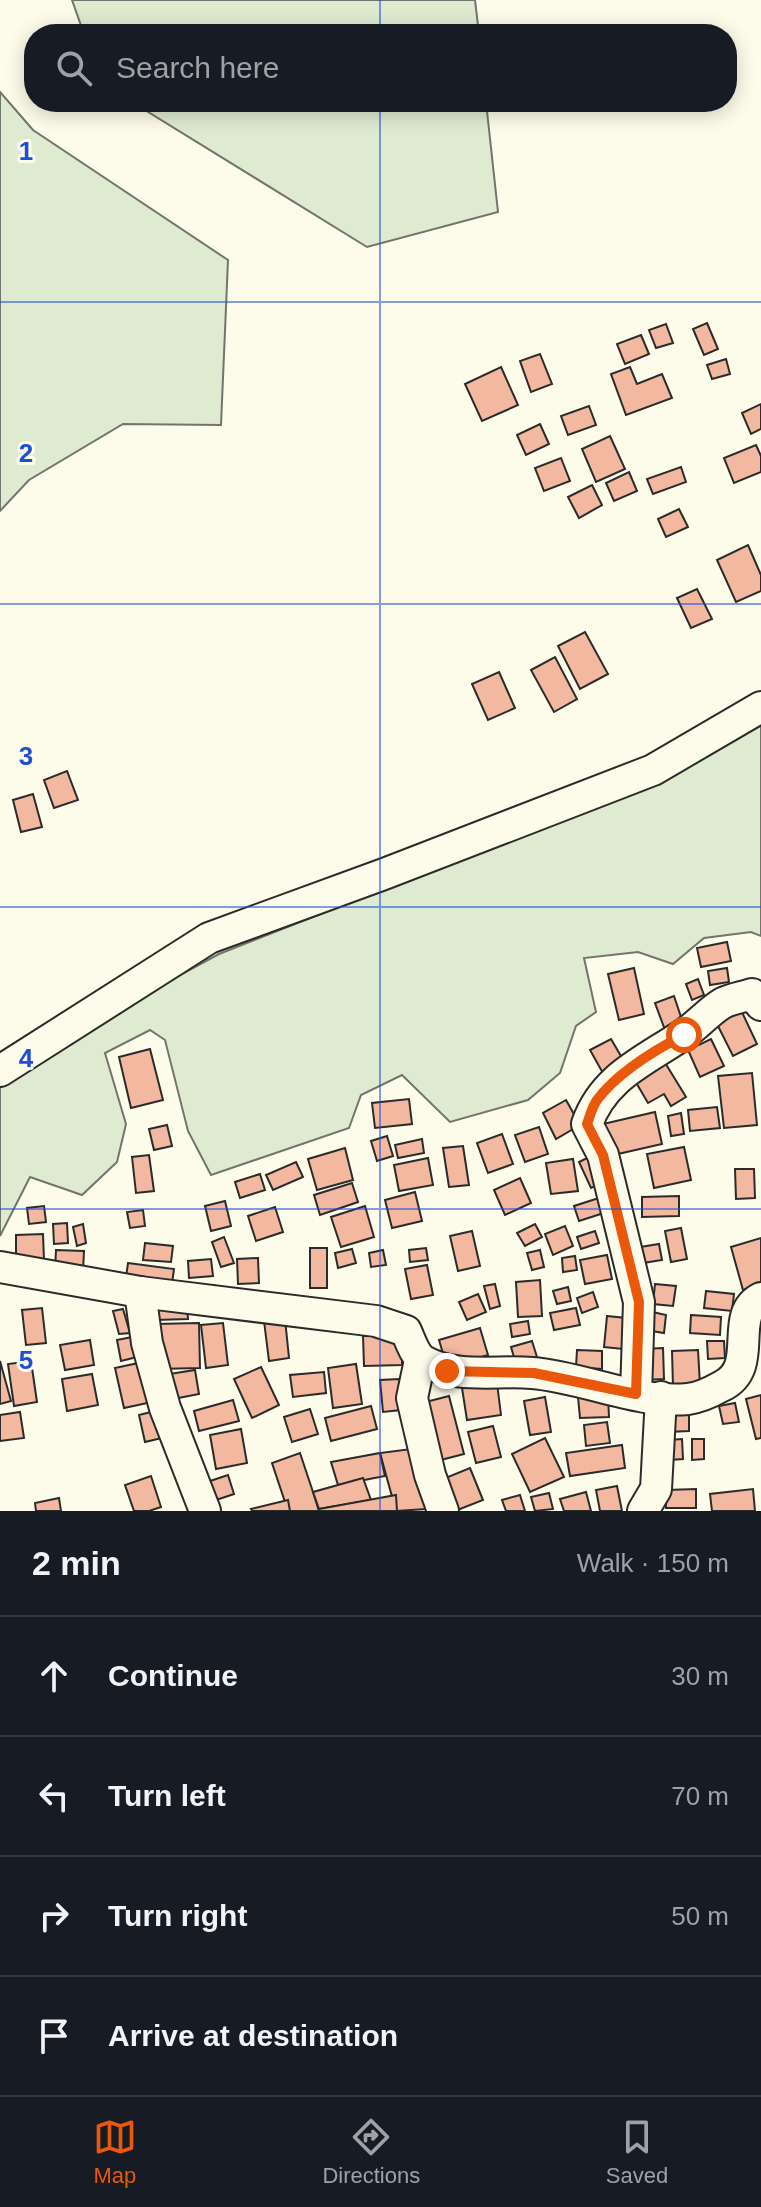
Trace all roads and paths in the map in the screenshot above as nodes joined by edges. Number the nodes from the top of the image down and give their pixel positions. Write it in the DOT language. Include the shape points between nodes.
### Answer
graph roads {
  1 [pos="761,707"];
  2 [pos="761,1005"];
  3 [pos="0,1071"];
  4 [pos="0,1267"];
  5 [pos="140,1292"];
  6 [pos="761,1298"];
  7 [pos="420,1360"];
  8 [pos="752,1372"];
  9 [pos="648,1396"];
  10 [pos="205,1511"];
  11 [pos="443,1511"];
  12 [pos="643,1511"];
  1 -- 3 [label="street" via="653,770 209,938"];
  2 -- 9 [label="street" via="752,994 724,1002 620,1077 594,1103 587,1124 603,1155 639,1302"];
  4 -- 5 [label="street"];
  5 -- 7 [label="street" via="376,1321 406,1331"];
  5 -- 10 [label="street" via="165,1408"];
  6 -- 8 [label="street" via="745,1317"];
  7 -- 9 [label="street" via="447,1371 534,1373"];
  7 -- 11 [label="street" via="412,1398"];
  8 -- 9 [label="street" via="743,1366 726,1385 690,1399"];
  9 -- 12 [label="street" via="656,1489"];
}
